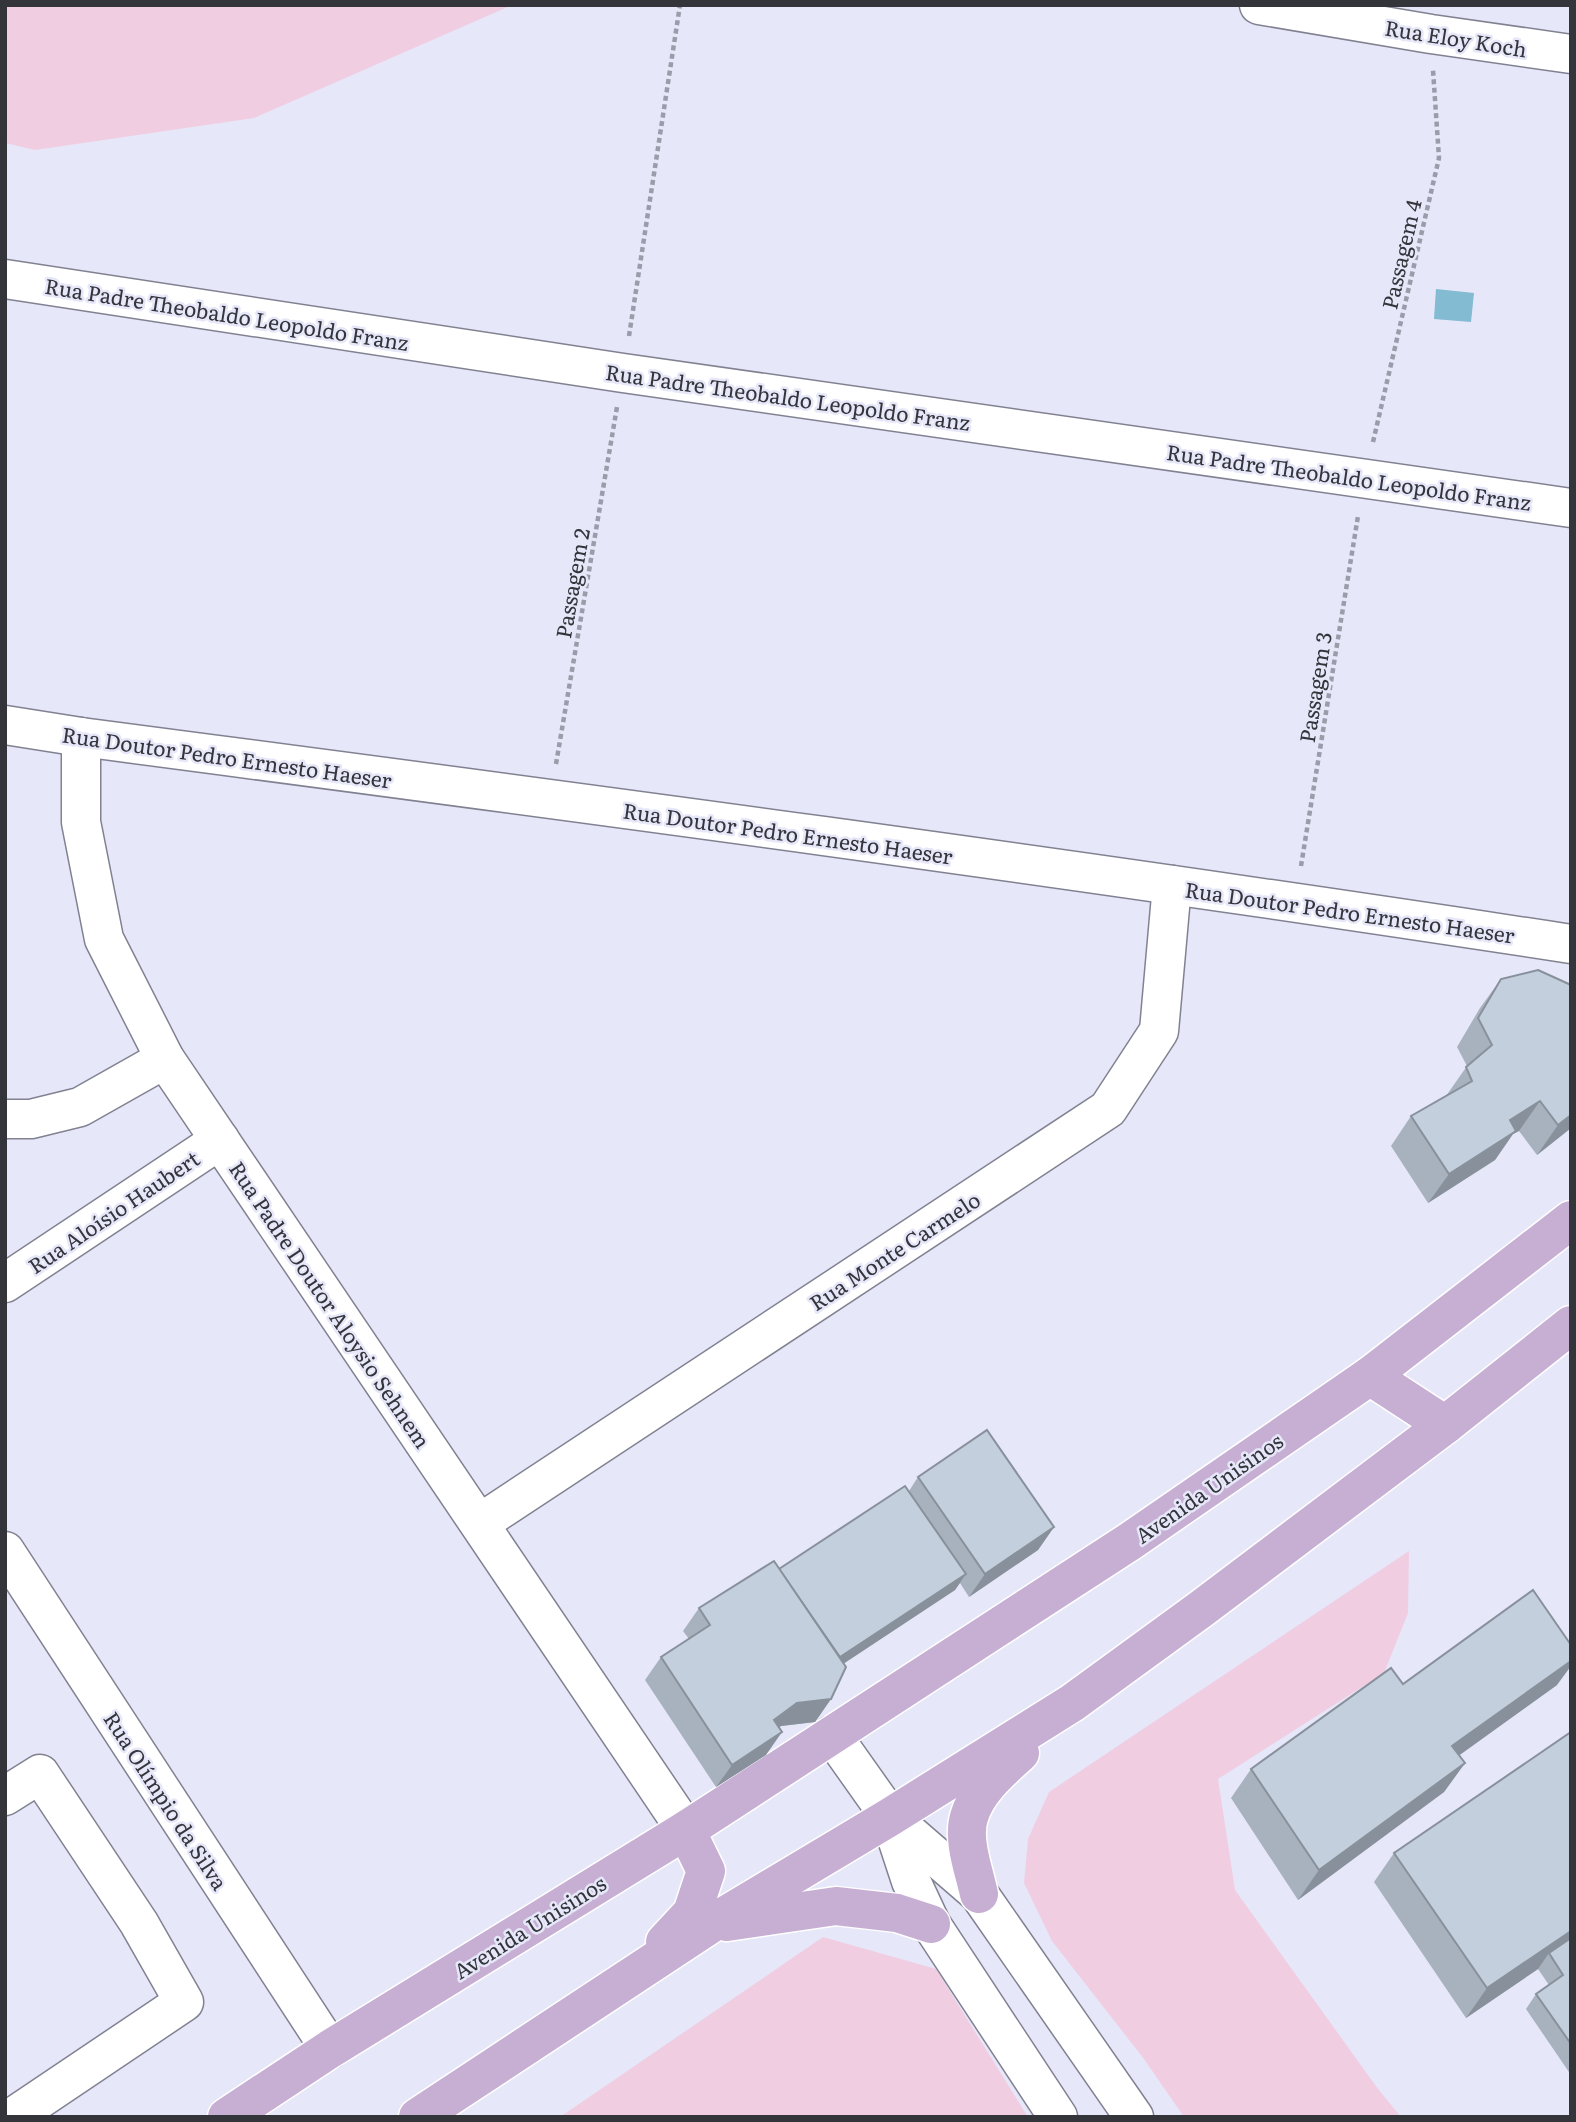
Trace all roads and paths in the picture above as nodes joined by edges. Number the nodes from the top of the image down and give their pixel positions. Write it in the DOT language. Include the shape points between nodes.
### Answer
graph roads {
  1 [pos="680,5"];
  2 [pos="1259,5"];
  3 [pos="1433,20"];
  4 [pos="1571,54"];
  5 [pos="5,279"];
  6 [pos="623,373"];
  7 [pos="1364,478"];
  8 [pos="1571,508"];
  9 [pos="5,725"];
  10 [pos="81,737"];
  11 [pos="550,799"];
  12 [pos="1172,885"];
  13 [pos="1295,902"];
  14 [pos="1571,944"];
  15 [pos="165,1059"];
  16 [pos="5,1119"];
  17 [pos="220,1140"];
  18 [pos="1571,1220"];
  19 [pos="5,1283"];
  20 [pos="1571,1325"];
  21 [pos="1370,1376"];
  22 [pos="1445,1425"];
  23 [pos="480,1523"];
  24 [pos="5,1551"];
  25 [pos="1072,1703"];
  26 [pos="832,1735"];
  27 [pos="5,1796"];
  28 [pos="890,1817"];
  29 [pos="686,1830"];
  30 [pos="979,1894"];
  31 [pos="711,1924"];
  32 [pos="931,1924"];
  33 [pos="632,1976"];
  34 [pos="330,2049"];
  35 [pos="13,2117"];
  36 [pos="227,2117"];
  37 [pos="418,2117"];
  38 [pos="1058,2117"];
  39 [pos="1133,2117"];
  1 -- 6 [label="path, Passagem 2"];
  2 -- 3 [label="street, Rua Eloy Koch"];
  3 -- 4 [label="street, Rua Eloy Koch"];
  3 -- 7 [label="path, Passagem 4" via="1439,158"];
  5 -- 6 [label="street, Rua Padre Theobaldo Leopoldo Franz"];
  6 -- 7 [label="street, Rua Padre Theobaldo Leopoldo Franz"];
  6 -- 11 [label="path, Passagem 2"];
  7 -- 8 [label="street, Rua Padre Theobaldo Leopoldo Franz"];
  7 -- 13 [label="path, Passagem 3"];
  9 -- 10 [label="street, Rua Doutor Pedro Ernesto Haeser"];
  10 -- 11 [label="street, Rua Doutor Pedro Ernesto Haeser"];
  10 -- 15 [label="street, Rua Padre Doutor Aloysio Sehnem" via="81,822 104,939"];
  11 -- 12 [label="street, Rua Doutor Pedro Ernesto Haeser"];
  12 -- 13 [label="street, Rua Doutor Pedro Ernesto Haeser"];
  12 -- 23 [label="street, Rua Monte Carmelo" via="1159,1031 1108,1109"];
  13 -- 14 [label="street, Rua Doutor Pedro Ernesto Haeser"];
  15 -- 16 [label="street" via="80,1107 31,1119"];
  15 -- 17 [label="street, Rua Padre Doutor Aloysio Sehnem"];
  17 -- 19 [label="street, Rua Aloísio Haubert"];
  17 -- 23 [label="street, Rua Padre Doutor Aloysio Sehnem"];
  18 -- 21 [label="main road, Avenida Unisinos"];
  20 -- 22 [label="main road"];
  21 -- 22 [label="main road"];
  21 -- 26 [label="main road, Avenida Unisinos" via="1129,1542"];
  22 -- 25 [label="main road"];
  23 -- 29 [label="street, Rua Padre Doutor Aloysio Sehnem"];
  24 -- 34 [label="street, Rua Olímpio da Silva"];
  25 -- 28 [label="main road"];
  25 -- 30 [label="main road" via="986,1786 968,1818 967,1841"];
  26 -- 28 [label="street"];
  26 -- 29 [label="main road, Avenida Unisinos"];
  27 -- 35 [label="street" via="40,1774 139,1923 184,2002"];
  28 -- 30 [label="street"];
  28 -- 31 [label="main road"];
  28 -- 32 [label="street"];
  29 -- 33 [label="main road" via="706,1871 692,1913"];
  29 -- 34 [label="main road, Avenida Unisinos"];
  30 -- 39 [label="street"];
  31 -- 32 [label="main road" via="836,1906 897,1913"];
  31 -- 33 [label="main road"];
  32 -- 38 [label="street"];
  33 -- 37 [label="main road"];
  34 -- 36 [label="main road, Avenida Unisinos"];
}
